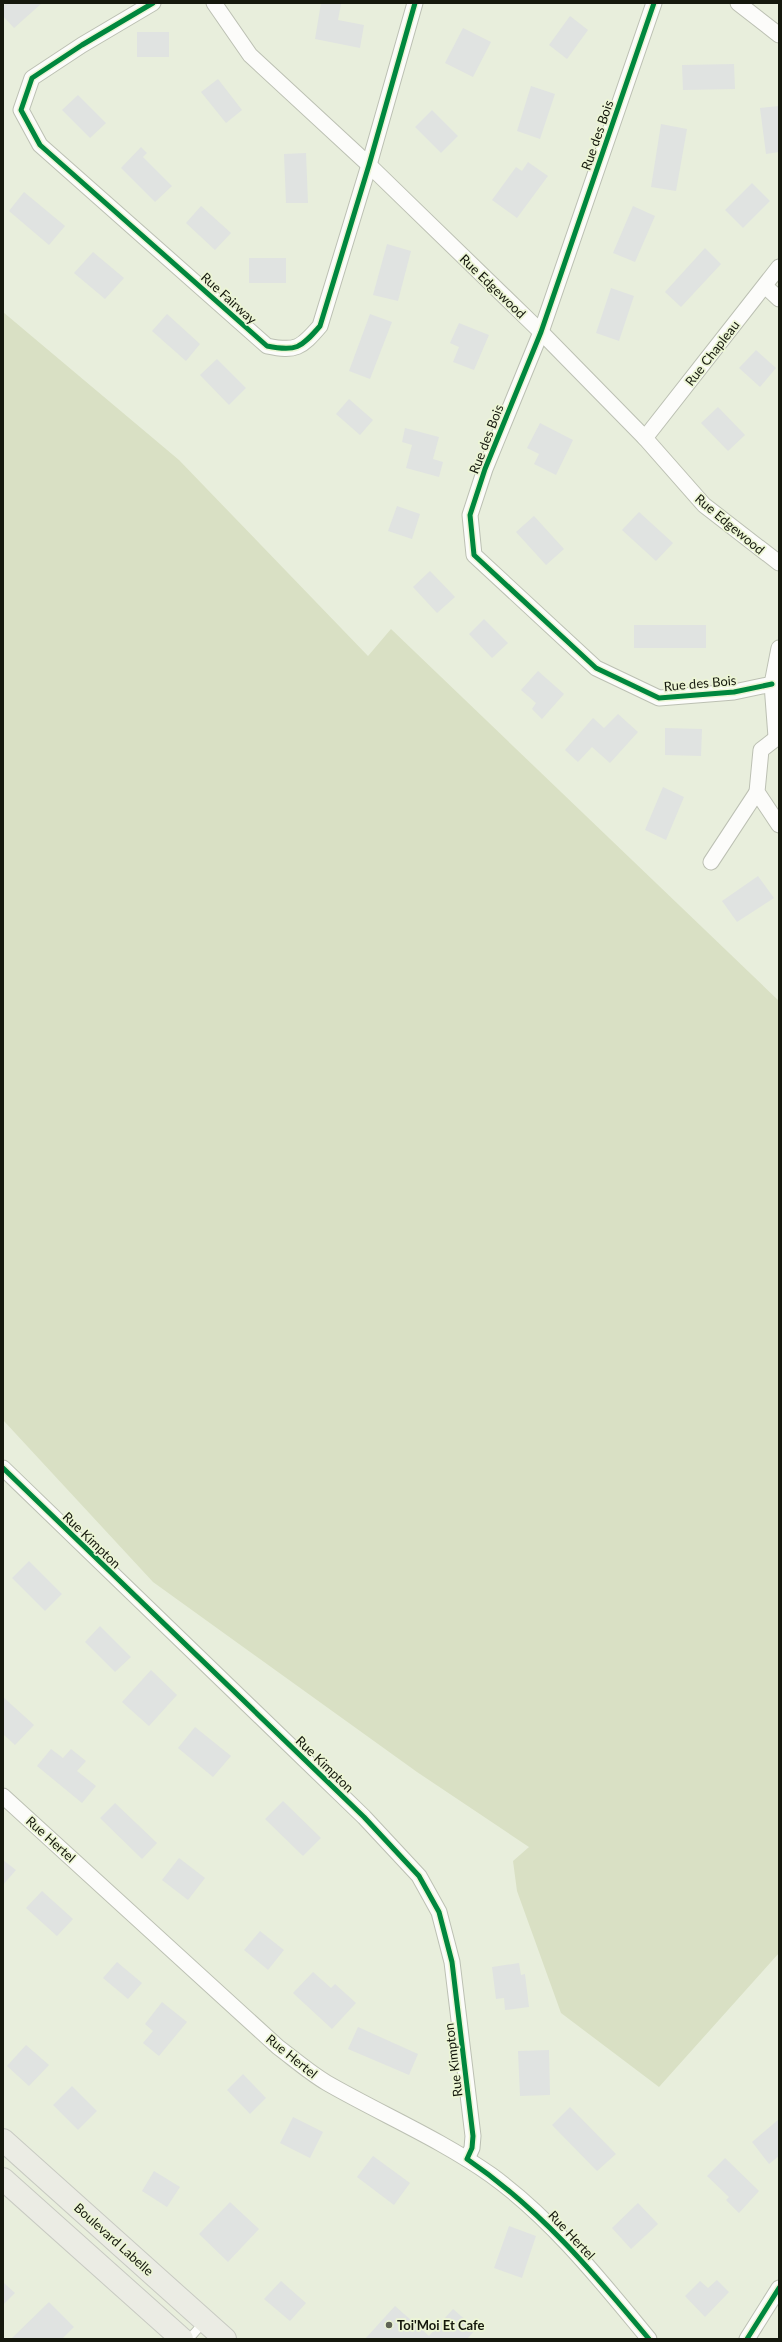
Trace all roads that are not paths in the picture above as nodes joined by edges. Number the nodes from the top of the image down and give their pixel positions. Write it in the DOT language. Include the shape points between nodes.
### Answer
graph roads {
  1 [pos="153,3"];
  2 [pos="214,3"];
  3 [pos="415,3"];
  4 [pos="654,3"];
  5 [pos="738,3"];
  6 [pos="779,35"];
  7 [pos="369,165"];
  8 [pos="779,267"];
  9 [pos="765,286"];
  10 [pos="779,299"];
  11 [pos="541,332"];
  12 [pos="645,438"];
  13 [pos="779,563"];
  14 [pos="779,648"];
  15 [pos="772,684"];
  16 [pos="778,737"];
  17 [pos="756,792"];
  18 [pos="779,825"];
  19 [pos="711,862"];
  20 [pos="3,1468"];
  21 [pos="3,1796"];
  22 [pos="3,2140"];
  23 [pos="467,2159"];
  24 [pos="3,2179"];
  25 [pos="779,2288"];
  26 [pos="205,2321"];
  27 [pos="182,2339"];
  28 [pos="189,2339"];
  29 [pos="225,2339"];
  30 [pos="648,2339"];
  31 [pos="747,2339"];
  1 -- 7 [label="street, Rue Fairway" via="32,78 22,110 40,146 267,346 286,350 304,344 320,326"];
  2 -- 7 [label="street, Rue Edgewood" via="250,55"];
  3 -- 7 [label="street, Rue Fairway"];
  4 -- 11 [label="street, Rue des Bois"];
  5 -- 6 [label="street"];
  7 -- 11 [label="street, Rue Edgewood"];
  8 -- 9 [label="street, Rue Chapleau"];
  9 -- 10 [label="street"];
  9 -- 12 [label="street, Rue Chapleau"];
  11 -- 12 [label="street, Rue Edgewood"];
  11 -- 15 [label="street, Rue des Bois" via="485,469 470,515 474,555 596,668 659,698 734,692"];
  12 -- 13 [label="street, Rue Edgewood" via="704,505"];
  14 -- 15 [label="street"];
  15 -- 16 [label="street"];
  16 -- 17 [label="street" via="761,750"];
  17 -- 18 [label="street"];
  17 -- 19 [label="street"];
  20 -- 23 [label="street, Rue Kimpton" via="364,1817 419,1876 439,1912 452,1962 473,2136 472,2148"];
  21 -- 23 [label="street, Rue Hertel" via="278,2047 301,2065 332,2086"];
  22 -- 26 [label="main road, Boulevard Labelle"];
  23 -- 30 [label="street, Rue Hertel" via="550,2226"];
  24 -- 27 [label="main road"];
  25 -- 31 [label="street"];
  26 -- 28 [label="lane"];
  26 -- 29 [label="main road, Boulevard Labelle"];
}
